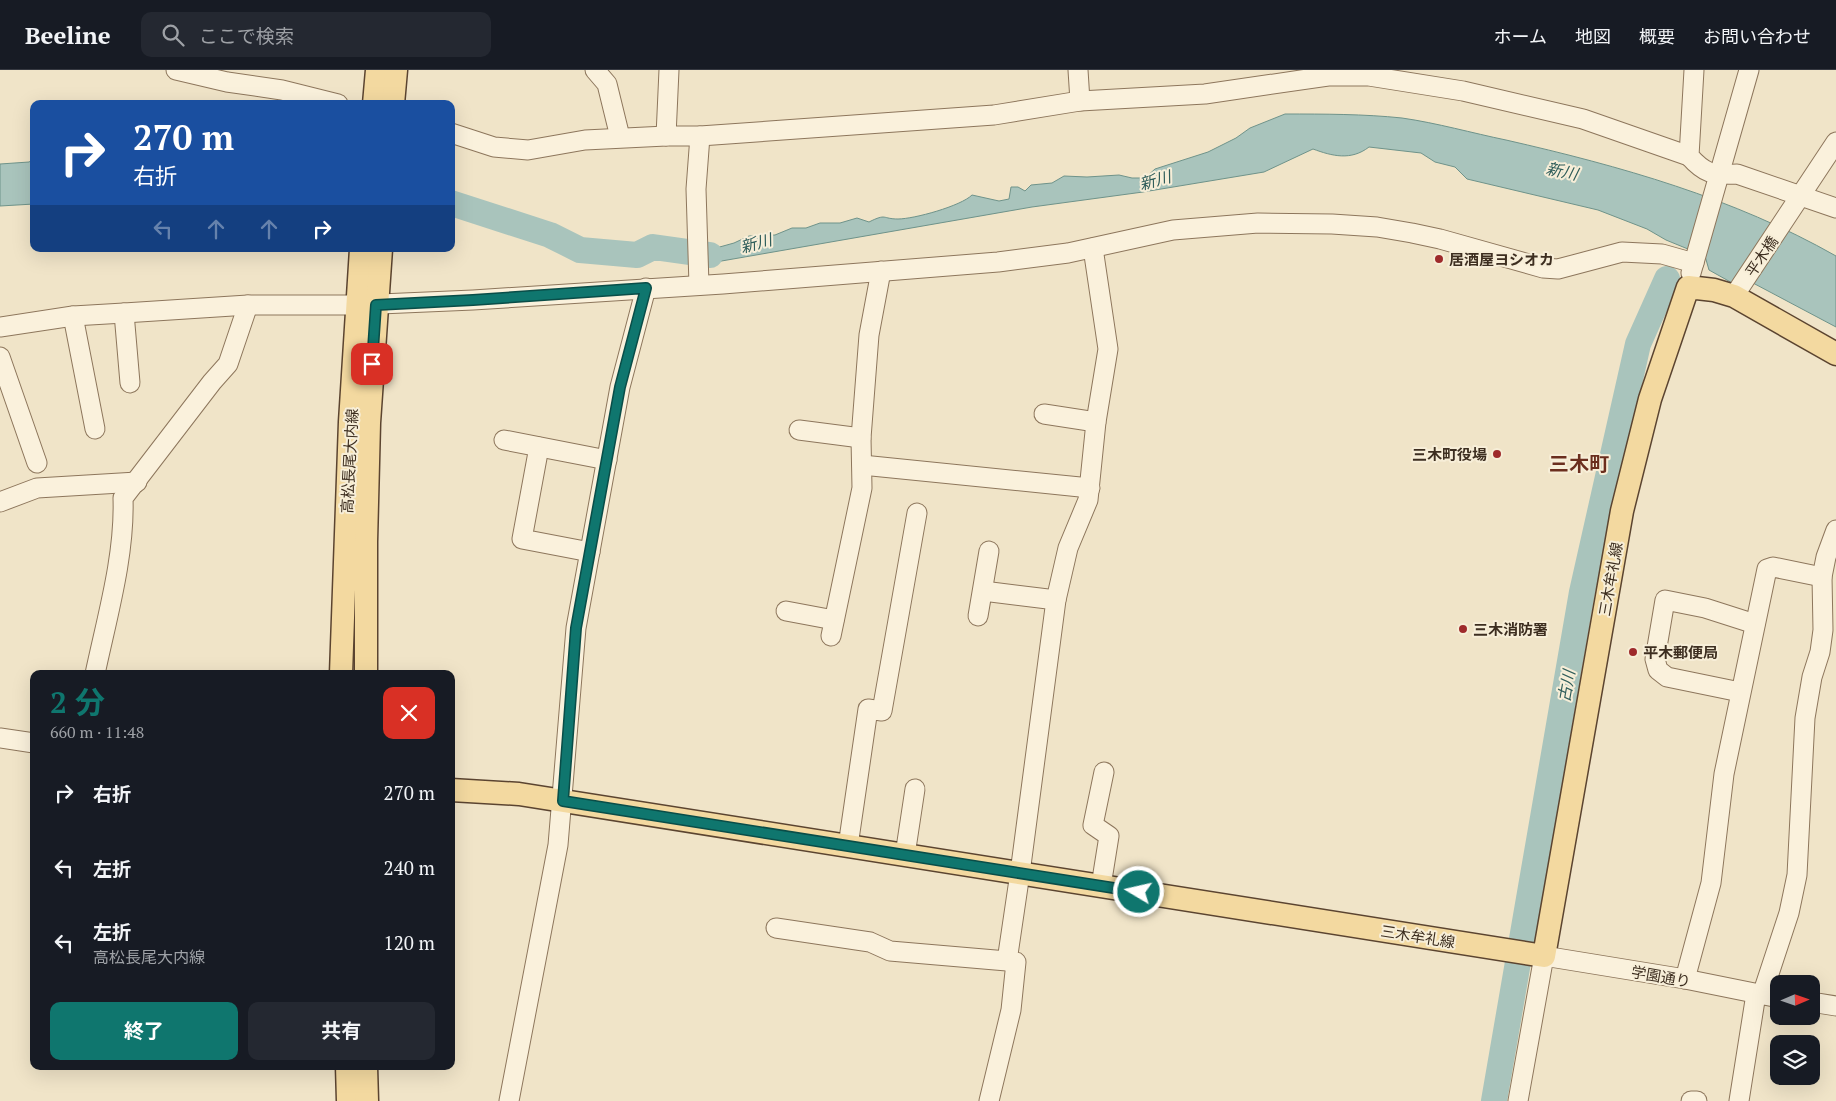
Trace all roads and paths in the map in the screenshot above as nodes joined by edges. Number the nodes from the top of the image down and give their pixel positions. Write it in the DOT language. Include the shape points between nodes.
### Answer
graph roads {
  1 [pos="176,70"];
  2 [pos="377,70"];
  3 [pos="396,70"];
  4 [pos="595,70"];
  5 [pos="669,70"];
  6 [pos="1078,70"];
  7 [pos="1694,70"];
  8 [pos="1749,70"];
  9 [pos="1330,73"];
  10 [pos="322,100"];
  11 [pos="374,100"];
  12 [pos="393,100"];
  13 [pos="1080,101"];
  14 [pos="455,134"];
  15 [pos="666,136"];
  16 [pos="700,136"];
  17 [pos="620,137"];
  18 [pos="1836,142"];
  19 [pos="1689,156"];
  20 [pos="1720,175"];
  21 [pos="1801,196"];
  22 [pos="1836,208"];
  23 [pos="1093,248"];
  24 [pos="361,252"];
  25 [pos="379,252"];
  26 [pos="1693,269"];
  27 [pos="881,271"];
  28 [pos="699,276"];
  29 [pos="646,288"];
  30 [pos="1737,292"];
  31 [pos="248,305"];
  32 [pos="366,305"];
  33 [pos="124,313"];
  34 [pos="73,316"];
  35 [pos="0,327"];
  36 [pos="1836,354"];
  37 [pos="0,357"];
  38 [pos="130,383"];
  39 [pos="1044,414"];
  40 [pos="1096,422"];
  41 [pos="95,429"];
  42 [pos="800,430"];
  43 [pos="861,438"];
  44 [pos="504,440"];
  45 [pos="539,447"];
  46 [pos="607,460"];
  47 [pos="37,463"];
  48 [pos="862,465"];
  49 [pos="137,482"];
  50 [pos="1090,488"];
  51 [pos="0,502"];
  52 [pos="918,513"];
  53 [pos="1836,530"];
  54 [pos="989,551"];
  55 [pos="590,552"];
  56 [pos="1822,578"];
  57 [pos="983,591"];
  58 [pos="1056,600"];
  59 [pos="786,611"];
  60 [pos="978,616"];
  61 [pos="1755,624"];
  62 [pos="96,670"];
  63 [pos="342,670"];
  64 [pos="366,670"];
  65 [pos="1740,692"];
  66 [pos="0,738"];
  67 [pos="30,742"];
  68 [pos="1104,772"];
  69 [pos="915,789"];
  70 [pos="455,790"];
  71 [pos="563,801"];
  72 [pos="848,846"];
  73 [pos="905,855"];
  74 [pos="1020,873"];
  75 [pos="1101,886"];
  76 [pos="776,928"];
  77 [pos="1544,956"];
  78 [pos="1007,961"];
  79 [pos="1685,980"];
  80 [pos="1765,996"];
  81 [pos="1820,1003"];
  82 [pos="1836,1006"];
  83 [pos="347,1070"];
  84 [pos="366,1070"];
  85 [pos="348,1101"];
  86 [pos="367,1101"];
  87 [pos="508,1101"];
  88 [pos="989,1101"];
  89 [pos="1518,1101"];
  90 [pos="1691,1101"];
  91 [pos="1697,1101"];
  92 [pos="1739,1101"];
  1 -- 10 [label="street"];
  2 -- 11 [label="main road"];
  3 -- 12 [label="main road"];
  4 -- 17 [label="street" via="607,84"];
  5 -- 15 [label="street"];
  6 -- 13 [label="street"];
  7 -- 19 [label="street"];
  8 -- 20 [label="street"];
  9 -- 13 [label="street" via="1205,94"];
  9 -- 19 [label="street" via="1463,91 1583,118"];
  13 -- 16 [label="street" via="994,115"];
  14 -- 17 [label="street" via="494,147 528,150"];
  15 -- 16 [label="street"];
  15 -- 17 [label="street"];
  16 -- 28 [label="street" via="696,189"];
  18 -- 21 [label="street, 平木橋"];
  19 -- 20 [label="street" via="1700,168"];
  20 -- 21 [label="street" via="1736,174"];
  20 -- 26 [label="street"];
  21 -- 22 [label="street"];
  21 -- 30 [label="street, 平木橋"];
  23 -- 26 [label="street" via="1173,230 1290,222 1377,227 1412,233 1543,268 1558,269 1622,252 1662,254"];
  23 -- 27 [label="street" via="1038,258"];
  23 -- 40 [label="street" via="1108,349"];
  24 -- 32 [label="main road, 高松長尾大内線"];
  25 -- 32 [label="main road, 高松長尾大内線"];
  26 -- 30 [label="main road" via="1714,290"];
  26 -- 77 [label="main road, 三木牟礼線" via="1650,399 1622,511"];
  27 -- 28 [label="street"];
  27 -- 43 [label="street" via="869,335"];
  28 -- 29 [label="street"];
  29 -- 32 [label="street"];
  29 -- 46 [label="street" via="620,387"];
  30 -- 36 [label="main road"];
  31 -- 32 [label="street"];
  31 -- 33 [label="street"];
  31 -- 49 [label="street" via="228,364"];
  32 -- 63 [label="main road, 高松長尾大内線" via="350,441"];
  32 -- 64 [label="main road, 高松長尾大内線" via="369,423"];
  33 -- 34 [label="street"];
  33 -- 38 [label="street"];
  34 -- 35 [label="street"];
  34 -- 41 [label="street"];
  37 -- 47 [label="street"];
  39 -- 40 [label="street"];
  40 -- 50 [label="street"];
  42 -- 43 [label="street"];
  43 -- 48 [label="street"];
  44 -- 45 [label="street"];
  45 -- 46 [label="street"];
  45 -- 55 [label="street" via="522,539"];
  46 -- 55 [label="street"];
  48 -- 50 [label="street"];
  48 -- 59 [label="street" via="862,488 832,628"];
  49 -- 51 [label="street" via="37,488"];
  49 -- 62 [label="street" via="123,498 119,559"];
  50 -- 58 [label="street" via="1068,548"];
  52 -- 72 [label="street" via="882,711 868,709"];
  53 -- 56 [label="street"];
  54 -- 57 [label="street"];
  55 -- 71 [label="street" via="576,628"];
  56 -- 61 [label="street" via="1773,567 1767,569"];
  56 -- 80 [label="street" via="1823,630 1806,718 1797,875"];
  57 -- 58 [label="street"];
  57 -- 60 [label="street"];
  58 -- 74 [label="street"];
  61 -- 65 [label="street"];
  61 -- 65 [label="street" via="1705,608 1665,600 1655,659 1658,670 1668,677"];
  65 -- 79 [label="street" via="1724,774 1711,883"];
  66 -- 67 [label="street"];
  68 -- 75 [label="street" via="1093,825 1109,836"];
  69 -- 73 [label="street"];
  70 -- 71 [label="main road, 三木牟礼線" via="519,794"];
  71 -- 72 [label="main road, 三木牟礼線"];
  71 -- 87 [label="street"];
  72 -- 73 [label="main road, 三木牟礼線"];
  73 -- 74 [label="main road, 三木牟礼線"];
  74 -- 75 [label="main road, 三木牟礼線"];
  74 -- 78 [label="street"];
  75 -- 77 [label="main road, 三木牟礼線"];
  76 -- 78 [label="street" via="870,942 890,951"];
  77 -- 79 [label="street, 学園通り"];
  77 -- 89 [label="street"];
  78 -- 88 [label="street" via="1016,962 1011,1010"];
  79 -- 80 [label="street, 学園通り"];
  80 -- 92 [label="street"];
  81 -- 82 [label="street"];
  83 -- 85 [label="main road"];
  84 -- 86 [label="main road"];
  90 -- 91 [label="street"];
}
